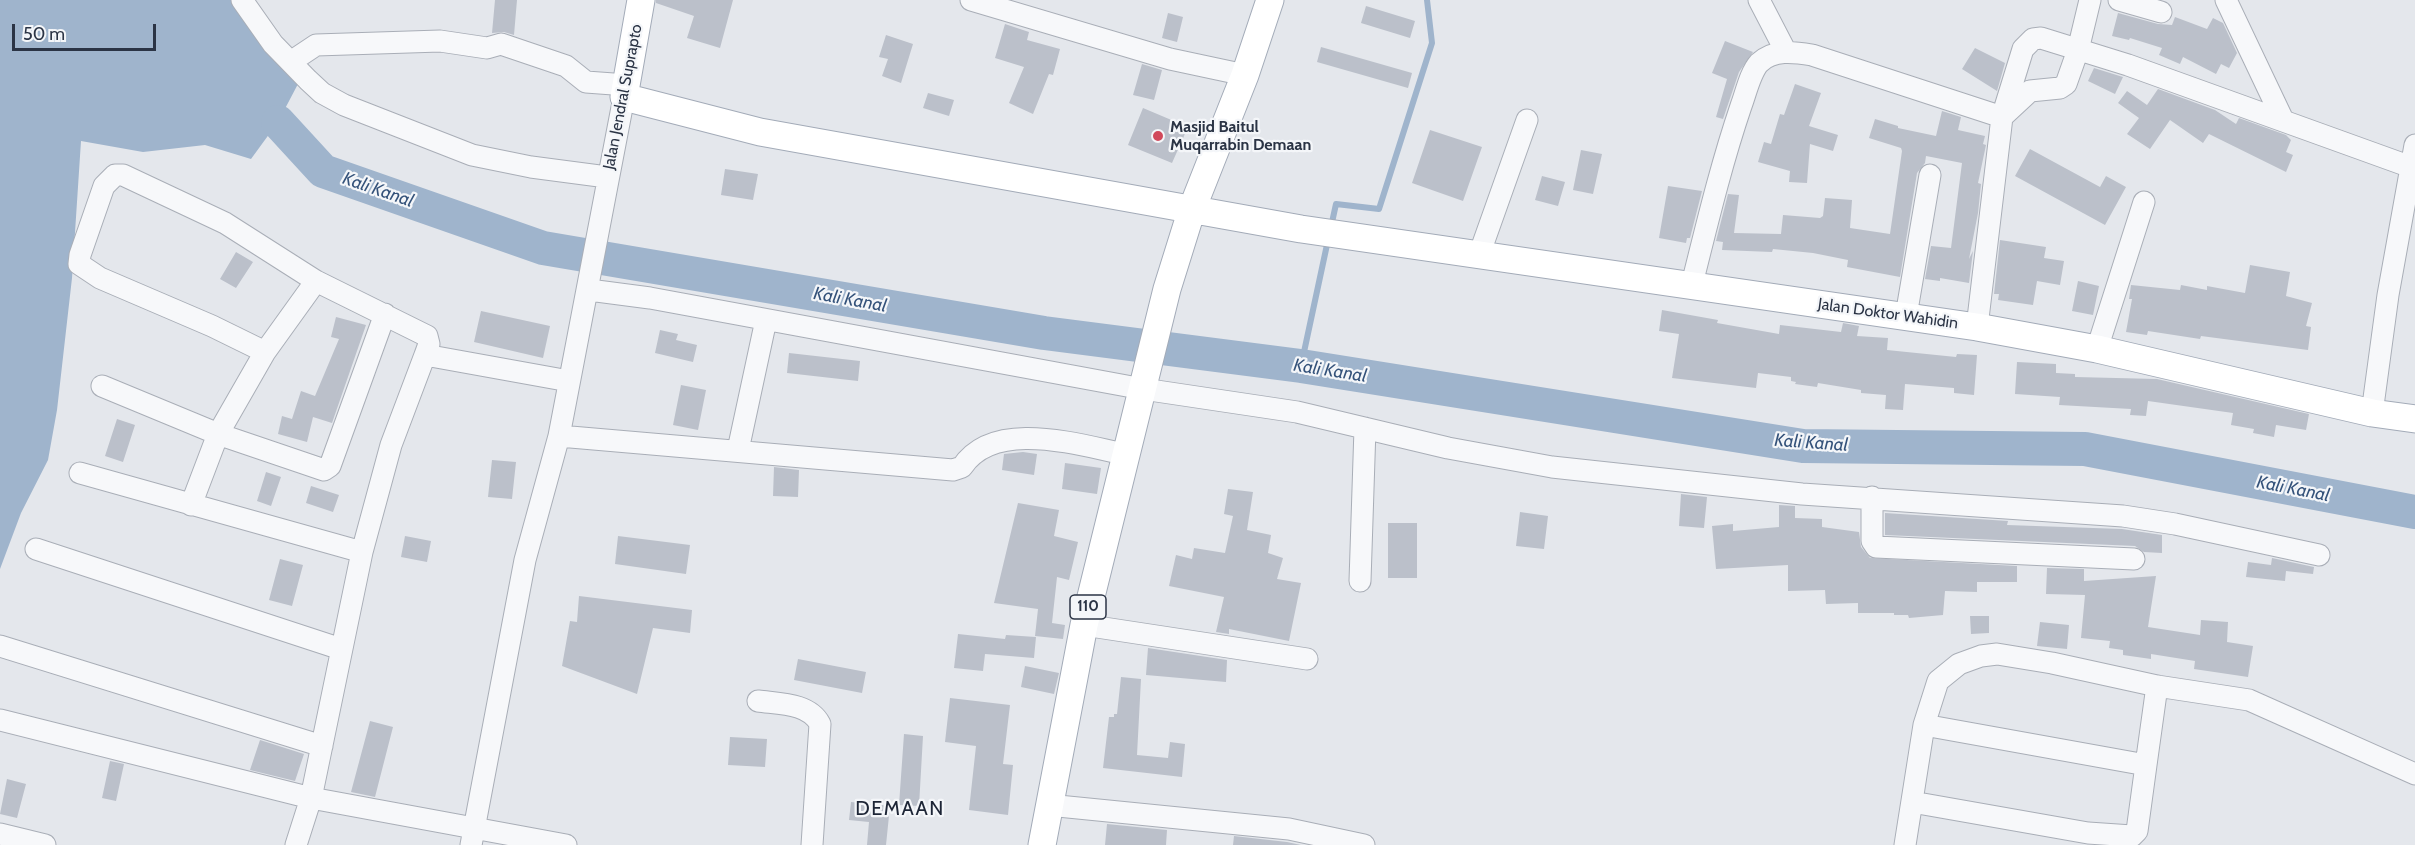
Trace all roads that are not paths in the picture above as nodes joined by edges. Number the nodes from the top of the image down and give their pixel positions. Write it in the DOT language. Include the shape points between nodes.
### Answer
graph roads {
  1 [pos="242,0"];
  2 [pos="641,0"];
  3 [pos="971,0"];
  4 [pos="1759,0"];
  5 [pos="2090,0"];
  6 [pos="2119,0"];
  7 [pos="2226,0"];
  8 [pos="1266,1"];
  9 [pos="2161,12"];
  10 [pos="2078,50"];
  11 [pos="1786,52"];
  12 [pos="294,64"];
  13 [pos="1245,75"];
  14 [pos="625,91"];
  15 [pos="2002,117"];
  16 [pos="1527,120"];
  17 [pos="2283,120"];
  18 [pos="2415,145"];
  19 [pos="2413,156"];
  20 [pos="1930,175"];
  21 [pos="606,186"];
  22 [pos="2144,202"];
  23 [pos="1192,209"];
  24 [pos="1479,255"];
  25 [pos="590,280"];
  26 [pos="316,281"];
  27 [pos="1692,284"];
  28 [pos="385,314"];
  29 [pos="1906,316"];
  30 [pos="766,320"];
  31 [pos="1977,327"];
  32 [pos="2097,349"];
  33 [pos="265,352"];
  34 [pos="424,356"];
  35 [pos="569,381"];
  36 [pos="1145,381"];
  37 [pos="102,386"];
  38 [pos="2372,413"];
  39 [pos="2415,419"];
  40 [pos="1365,428"];
  41 [pos="218,434"];
  42 [pos="559,436"];
  43 [pos="738,450"];
  44 [pos="1125,454"];
  45 [pos="80,473"];
  46 [pos="1872,497"];
  47 [pos="191,505"];
  48 [pos="36,549"];
  49 [pos="362,552"];
  50 [pos="2319,555"];
  51 [pos="2134,559"];
  52 [pos="1360,581"];
  53 [pos="1084,625"];
  54 [pos="0,646"];
  55 [pos="341,649"];
  56 [pos="1307,659"];
  57 [pos="2157,686"];
  58 [pos="758,701"];
  59 [pos="0,720"];
  60 [pos="1924,724"];
  61 [pos="322,747"];
  62 [pos="2146,765"];
  63 [pos="2415,774"];
  64 [pos="311,798"];
  65 [pos="1912,802"];
  66 [pos="1048,805"];
  67 [pos="0,834"];
  68 [pos="472,838"];
  69 [pos="2087,839"];
  70 [pos="45,845"];
  71 [pos="296,845"];
  72 [pos="566,845"];
  73 [pos="812,845"];
  74 [pos="1042,845"];
  75 [pos="1364,845"];
  76 [pos="1905,845"];
  1 -- 12 [label="street" via="273,44"];
  2 -- 14 [label="main road, Jalan Jendral Suprapto"];
  3 -- 13 [label="street" via="1170,59"];
  4 -- 11 [label="street"];
  5 -- 10 [label="street"];
  6 -- 9 [label="street"];
  7 -- 17 [label="street"];
  8 -- 13 [label="main road"];
  10 -- 15 [label="street" via="2066,84 2030,91"];
  10 -- 15 [label="street" via="2041,38 2028,42"];
  10 -- 17 [label="street"];
  11 -- 15 [label="street" via="1812,55"];
  11 -- 27 [label="street" via="1758,64 1748,87 1723,160"];
  12 -- 14 [label="street" via="316,45 440,41 487,48 501,44 566,66 586,82"];
  12 -- 21 [label="street" via="322,93 344,105 472,155"];
  13 -- 23 [label="main road"];
  14 -- 21 [label="street, Jalan Jendral Suprapto"];
  14 -- 23 [label="main road, Jalan Doktor Wahidin" via="760,132"];
  15 -- 31 [label="street"];
  16 -- 24 [label="street"];
  17 -- 19 [label="street"];
  18 -- 19 [label="street"];
  19 -- 38 [label="street"];
  20 -- 29 [label="street"];
  21 -- 25 [label="street, Jalan Jendral Suprapto"];
  22 -- 32 [label="street"];
  23 -- 24 [label="main road, Jalan Doktor Wahidin"];
  23 -- 36 [label="main road, 110" via="1167,289"];
  24 -- 27 [label="main road, Jalan Doktor Wahidin"];
  25 -- 30 [label="street"];
  25 -- 35 [label="street, Jalan Jendral Suprapto"];
  26 -- 28 [label="street"];
  26 -- 33 [label="street"];
  26 -- 33 [label="street" via="225,223 165,193 123,176 115,176 104,186 79,264 100,278"];
  27 -- 29 [label="main road, Jalan Doktor Wahidin"];
  28 -- 34 [label="street" via="427,336 429,344"];
  28 -- 41 [label="street" via="330,466 324,470"];
  29 -- 31 [label="main road, Jalan Doktor Wahidin"];
  30 -- 36 [label="street"];
  30 -- 43 [label="street"];
  31 -- 32 [label="main road, Jalan Doktor Wahidin"];
  32 -- 38 [label="main road, Jalan Doktor Wahidin"];
  33 -- 41 [label="street"];
  34 -- 35 [label="street"];
  34 -- 49 [label="street" via="390,445"];
  35 -- 42 [label="street, Jalan Jendral Suprapto"];
  36 -- 40 [label="street"];
  36 -- 44 [label="main road, 110"];
  37 -- 41 [label="street"];
  38 -- 39 [label="main road, Jalan Doktor Wahidin"];
  40 -- 46 [label="street" via="1552,467 1802,494"];
  40 -- 52 [label="street"];
  41 -- 47 [label="street"];
  42 -- 43 [label="street"];
  42 -- 68 [label="street, Jalan Jendral Suprapto" via="525,561"];
  43 -- 44 [label="street" via="953,470 962,467 970,455 987,444 1004,439 1039,439"];
  44 -- 53 [label="main road, 110"];
  45 -- 47 [label="street"];
  46 -- 50 [label="street" via="2152,520"];
  46 -- 51 [label="street" via="1872,541 1876,546"];
  47 -- 49 [label="street"];
  48 -- 55 [label="street"];
  49 -- 55 [label="street"];
  53 -- 56 [label="street"];
  53 -- 66 [label="main road, 110"];
  54 -- 61 [label="street"];
  55 -- 61 [label="street"];
  57 -- 60 [label="street" via="2052,663 1997,654 1981,656 1959,663 1941,676"];
  57 -- 62 [label="street"];
  57 -- 63 [label="street" via="2249,700"];
  58 -- 73 [label="street" via="806,709 820,724"];
  59 -- 64 [label="street"];
  60 -- 62 [label="street"];
  60 -- 65 [label="street"];
  61 -- 64 [label="street"];
  62 -- 69 [label="street" via="2135,835"];
  64 -- 68 [label="street"];
  64 -- 71 [label="street"];
  65 -- 69 [label="street"];
  65 -- 76 [label="street"];
  66 -- 74 [label="main road, 110"];
  66 -- 75 [label="street" via="1289,828"];
  67 -- 70 [label="street"];
  68 -- 72 [label="street"];
}
